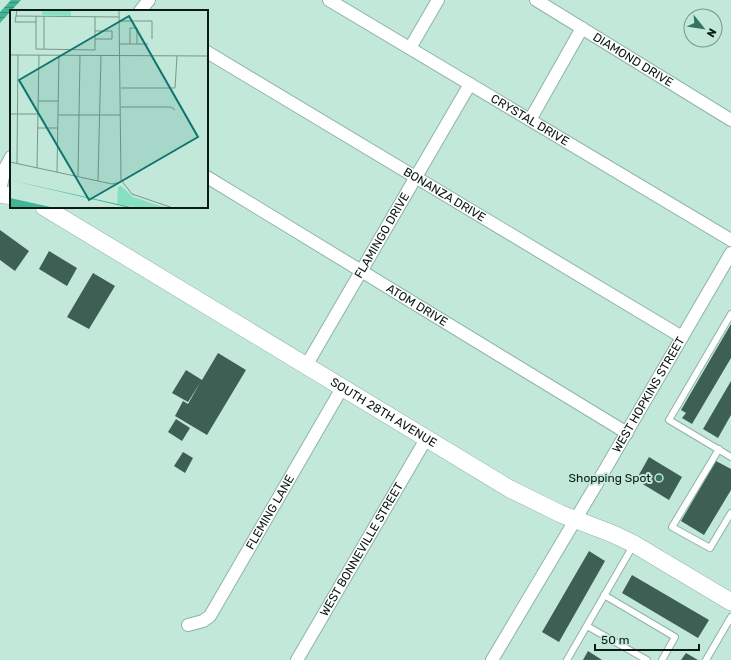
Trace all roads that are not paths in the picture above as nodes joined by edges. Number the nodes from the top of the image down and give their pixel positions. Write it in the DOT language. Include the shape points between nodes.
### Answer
graph roads {
  1 [pos="149,0"];
  2 [pos="329,0"];
  3 [pos="438,0"];
  4 [pos="536,0"];
  5 [pos="141,10"];
  6 [pos="582,28"];
  7 [pos="410,48"];
  8 [pos="208,53"];
  9 [pos="470,84"];
  10 [pos="530,120"];
  11 [pos="731,120"];
  12 [pos="10,159"];
  13 [pos="208,178"];
  14 [pos="416,178"];
  15 [pos="0,190"];
  16 [pos="0,194"];
  17 [pos="10,196"];
  18 [pos="46,208"];
  19 [pos="731,240"];
  20 [pos="731,253"];
  21 [pos="362,270"];
  22 [pos="731,314"];
  23 [pos="682,337"];
  24 [pos="306,366"];
  25 [pos="342,388"];
  26 [pos="627,433"];
  27 [pos="426,439"];
  28 [pos="719,449"];
  29 [pos="731,457"];
  30 [pos="731,513"];
  31 [pos="575,520"];
  32 [pos="634,544"];
  33 [pos="604,595"];
  34 [pos="731,602"];
  35 [pos="731,617"];
  36 [pos="188,625"];
  37 [pos="586,626"];
  38 [pos="297,660"];
  39 [pos="492,660"];
  40 [pos="566,660"];
  41 [pos="647,660"];
  42 [pos="662,660"];
  43 [pos="706,660"];
  1 -- 5 [label="street"];
  2 -- 7 [label="street, CRYSTAL DRIVE"];
  3 -- 7 [label="street"];
  4 -- 6 [label="street, DIAMOND DRIVE"];
  6 -- 10 [label="street"];
  6 -- 11 [label="street, DIAMOND DRIVE"];
  7 -- 9 [label="street, CRYSTAL DRIVE"];
  8 -- 14 [label="street, BONANZA DRIVE"];
  9 -- 10 [label="street, CRYSTAL DRIVE"];
  9 -- 14 [label="street, FLAMINGO DRIVE"];
  10 -- 19 [label="street, CRYSTAL DRIVE"];
  12 -- 15 [label="street"];
  13 -- 21 [label="street, ATOM DRIVE"];
  14 -- 21 [label="street, FLAMINGO DRIVE"];
  14 -- 23 [label="street, BONANZA DRIVE"];
  16 -- 17 [label="main road"];
  18 -- 24 [label="main road, SOUTH 28TH AVENUE"];
  20 -- 23 [label="street, WEST HOPKINS STREET"];
  21 -- 24 [label="street, FLAMINGO DRIVE"];
  21 -- 26 [label="street, ATOM DRIVE"];
  22 -- 28 [label="lane" via="669,420"];
  23 -- 26 [label="street, WEST HOPKINS STREET"];
  24 -- 25 [label="main road, SOUTH 28TH AVENUE"];
  25 -- 27 [label="main road, SOUTH 28TH AVENUE"];
  25 -- 36 [label="street, FLEMING LANE" via="210,616"];
  26 -- 31 [label="street, WEST HOPKINS STREET"];
  27 -- 31 [label="main road, SOUTH 28TH AVENUE" via="510,489"];
  27 -- 38 [label="street, WEST BONNEVILLE STREET"];
  28 -- 29 [label="lane"];
  28 -- 30 [label="lane" via="672,527 710,548"];
  31 -- 32 [label="main road, SOUTH 28TH AVENUE"];
  31 -- 39 [label="street, WEST HOPKINS STREET"];
  32 -- 33 [label="lane"];
  32 -- 34 [label="main road, SOUTH 28TH AVENUE"];
  33 -- 37 [label="lane"];
  33 -- 42 [label="lane" via="675,637"];
  35 -- 43 [label="lane"];
  37 -- 40 [label="lane"];
  37 -- 41 [label="lane"];
}
